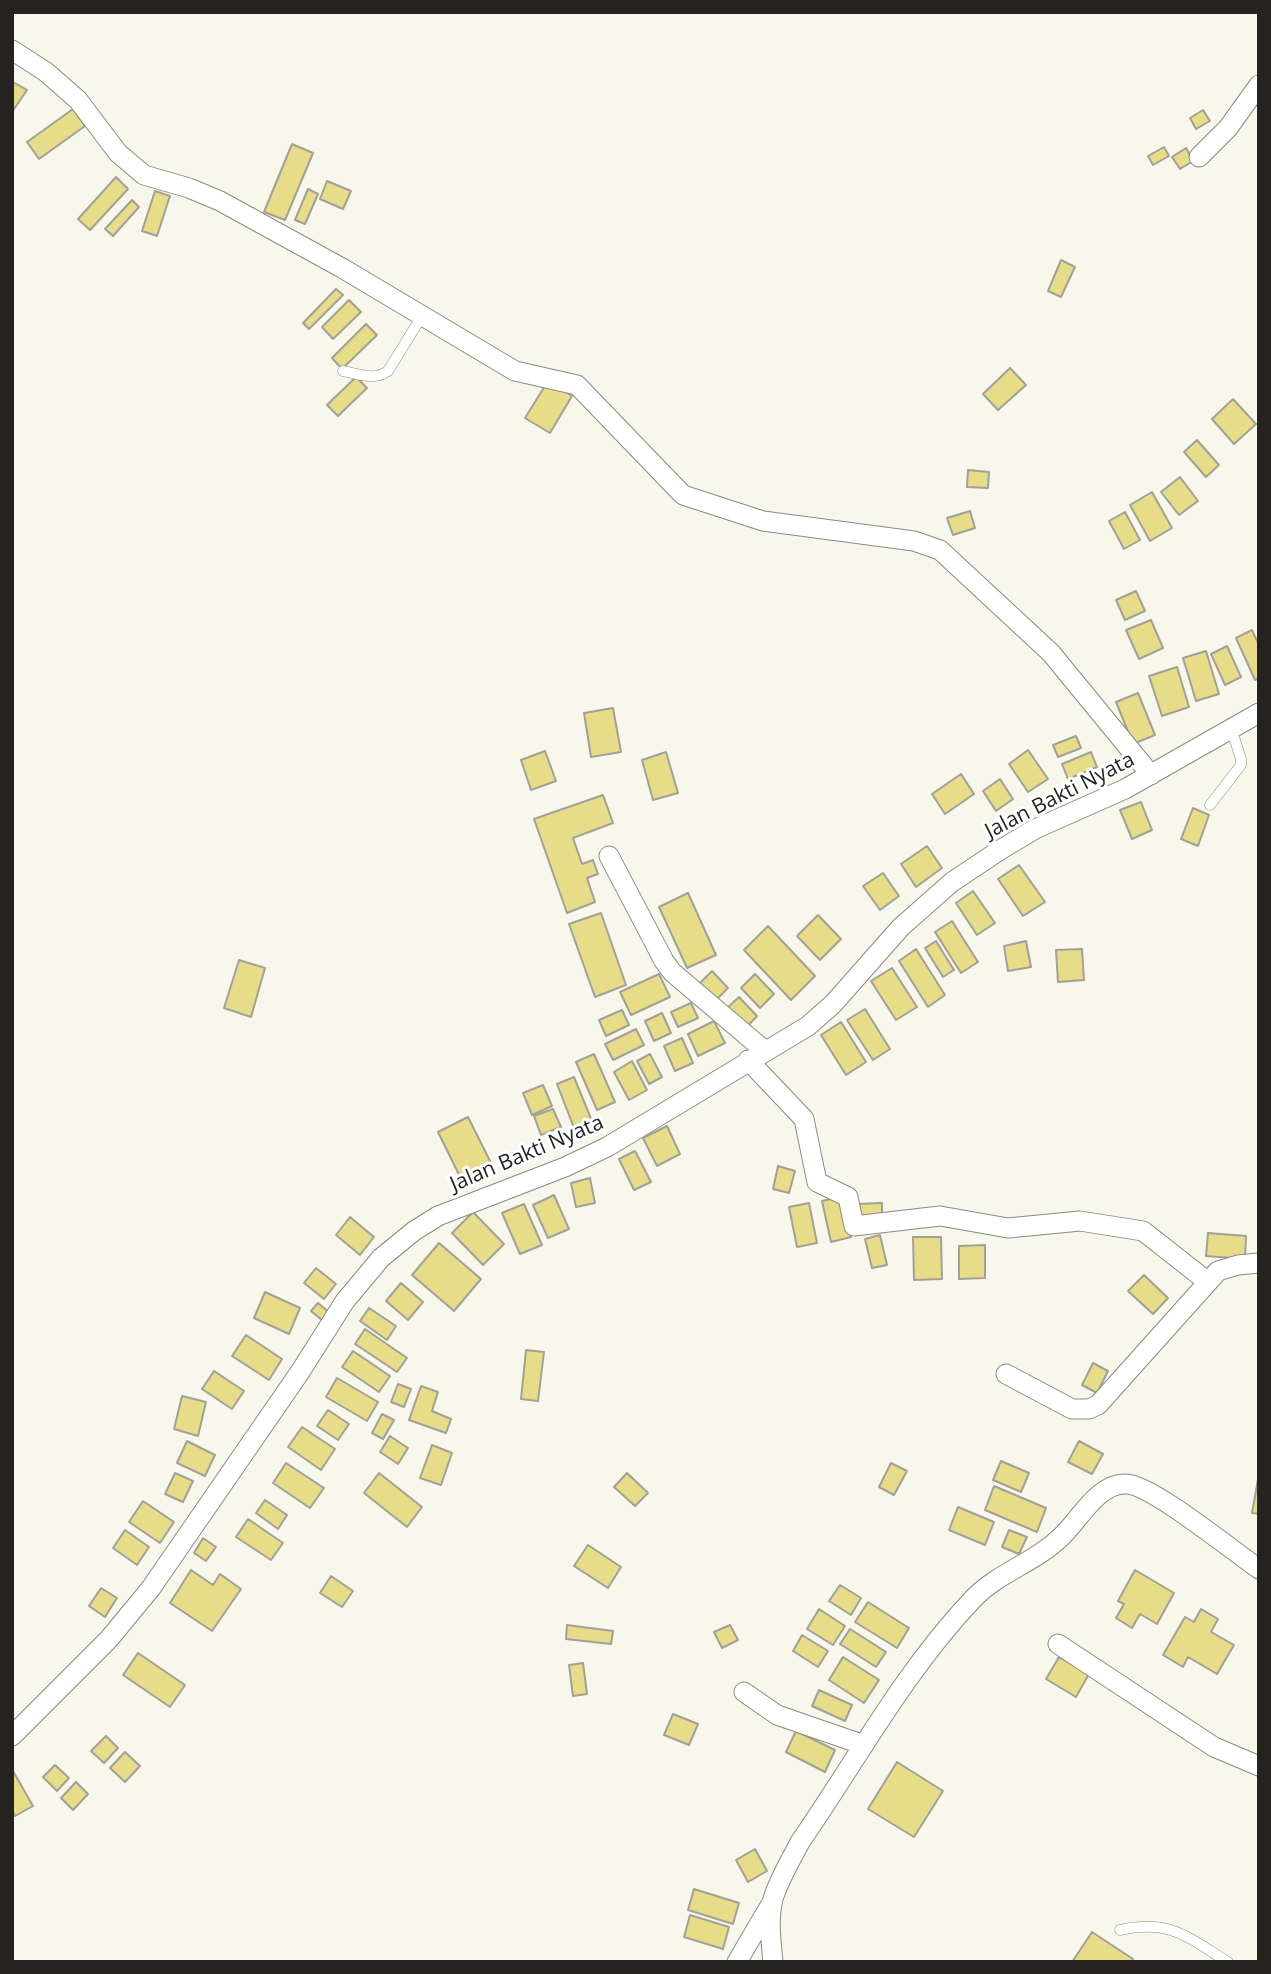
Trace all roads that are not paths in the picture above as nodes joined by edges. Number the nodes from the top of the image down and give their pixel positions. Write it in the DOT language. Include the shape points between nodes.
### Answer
graph roads {
  1 [pos="12,50"];
  2 [pos="1258,91"];
  3 [pos="1199,157"];
  4 [pos="422,316"];
  5 [pos="343,371"];
  6 [pos="1259,713"];
  7 [pos="1231,728"];
  8 [pos="1151,775"];
  9 [pos="1210,805"];
  10 [pos="609,856"];
  11 [pos="757,1056"];
  12 [pos="1259,1264"];
  13 [pos="1208,1282"];
  14 [pos="1006,1374"];
  15 [pos="1259,1569"];
  16 [pos="1058,1644"];
  17 [pos="744,1692"];
  18 [pos="12,1736"];
  19 [pos="864,1745"];
  20 [pos="1259,1766"];
  21 [pos="773,1900"];
  22 [pos="1120,1930"];
  23 [pos="737,1962"];
  24 [pos="773,1962"];
  25 [pos="1228,1962"];
  1 -- 4 [label="street" via="78,100 118,153 144,175 220,201"];
  2 -- 3 [label="street"];
  4 -- 5 [label="lane" via="381,376"];
  4 -- 8 [label="street" via="515,371 578,385 683,495 763,521 914,541 940,550 1051,653"];
  6 -- 7 [label="street, Jalan Bakti Nyata"];
  7 -- 8 [label="street, Jalan Bakti Nyata"];
  7 -- 9 [label="lane" via="1241,765"];
  8 -- 11 [label="street, Jalan Bakti Nyata" via="1035,830 952,882 901,927 808,1026"];
  10 -- 11 [label="street" via="672,972"];
  11 -- 13 [label="street" via="804,1119 817,1182 848,1198 854,1226 940,1216 1008,1228 1080,1221 1143,1230"];
  11 -- 18 [label="street, Jalan Bakti Nyata" via="607,1147 438,1216 381,1258 345,1301 151,1588 109,1639"];
  12 -- 13 [label="street" via="1219,1271"];
  13 -- 14 [label="street" via="1098,1405 1072,1409"];
  15 -- 19 [label="street" via="1177,1509 1133,1484 1112,1487 1038,1557 1000,1575 973,1599 924,1658"];
  16 -- 20 [label="street" via="1214,1747"];
  17 -- 19 [label="street" via="778,1715"];
  19 -- 21 [label="street" via="800,1842"];
  21 -- 23 [label="street"];
  21 -- 24 [label="street"];
  22 -- 25 [label="lane" via="1161,1926"];
}
